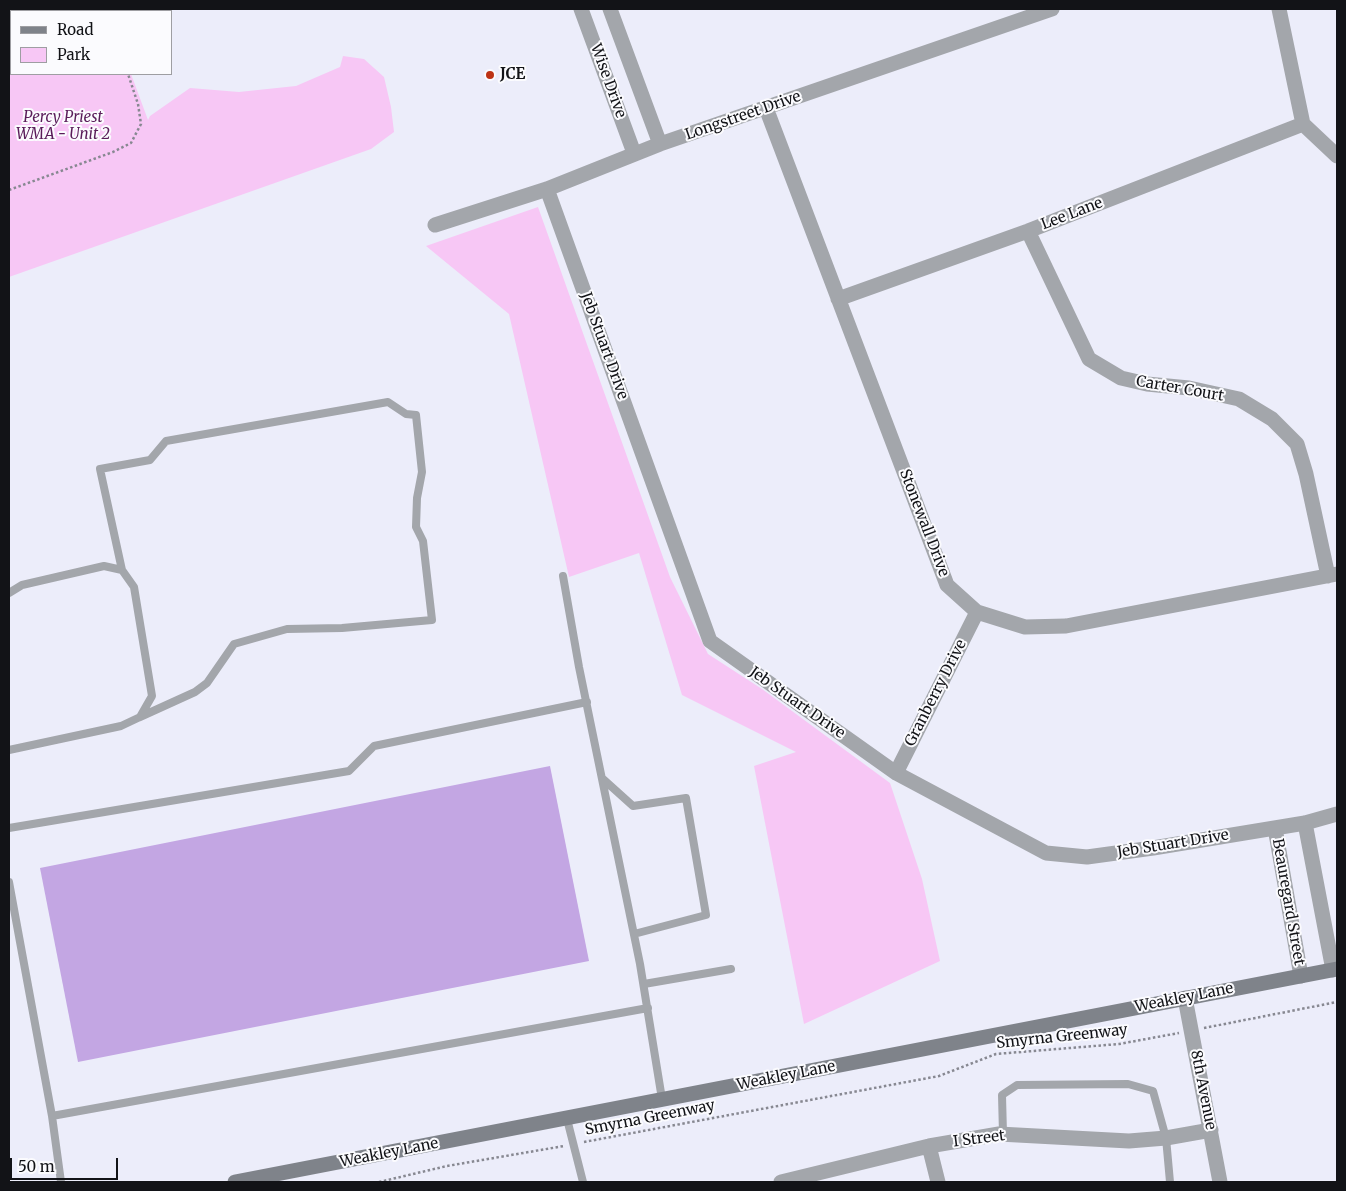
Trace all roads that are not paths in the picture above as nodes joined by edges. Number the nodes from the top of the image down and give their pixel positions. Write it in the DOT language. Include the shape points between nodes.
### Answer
graph roads {
  1 [pos="582,9"];
  2 [pos="610,9"];
  3 [pos="1052,9"];
  4 [pos="1279,9"];
  5 [pos="766,108"];
  6 [pos="1303,124"];
  7 [pos="660,144"];
  8 [pos="634,153"];
  9 [pos="1337,156"];
  10 [pos="547,189"];
  11 [pos="435,225"];
  12 [pos="1028,231"];
  13 [pos="838,299"];
  14 [pos="122,570"];
  15 [pos="1333,575"];
  16 [pos="562,576"];
  17 [pos="9,593"];
  18 [pos="977,612"];
  19 [pos="587,702"];
  20 [pos="140,716"];
  21 [pos="9,750"];
  22 [pos="896,773"];
  23 [pos="603,779"];
  24 [pos="1337,814"];
  25 [pos="1306,823"];
  26 [pos="9,828"];
  27 [pos="1275,828"];
  28 [pos="9,882"];
  29 [pos="634,934"];
  30 [pos="730,969"];
  31 [pos="1335,970"];
  32 [pos="1301,976"];
  33 [pos="644,984"];
  34 [pos="1185,998"];
  35 [pos="648,1008"];
  36 [pos="662,1099"];
  37 [pos="52,1116"];
  38 [pos="566,1119"];
  39 [pos="1211,1130"];
  40 [pos="1003,1134"];
  41 [pos="1166,1138"];
  42 [pos="930,1146"];
  43 [pos="61,1182"];
  44 [pos="235,1182"];
  45 [pos="583,1182"];
  46 [pos="782,1182"];
  47 [pos="938,1182"];
  48 [pos="1170,1182"];
  49 [pos="1220,1182"];
  1 -- 8 [label="street, Wise Drive"];
  2 -- 7 [label="street, Wise Drive"];
  3 -- 5 [label="street, Longstreet Drive"];
  4 -- 6 [label="street"];
  5 -- 7 [label="street, Longstreet Drive"];
  5 -- 13 [label="street, Stonewall Drive"];
  6 -- 9 [label="street"];
  6 -- 12 [label="street, Lee Lane"];
  7 -- 8 [label="street, Longstreet Drive"];
  8 -- 10 [label="street, Longstreet Drive"];
  10 -- 11 [label="street, Longstreet Drive"];
  10 -- 22 [label="street, Jeb Stuart Drive" via="710,641"];
  12 -- 13 [label="street, Lee Lane"];
  12 -- 15 [label="street, Carter Court" via="1089,360 1121,378 1239,399 1272,419 1297,444"];
  13 -- 18 [label="street, Stonewall Drive" via="947,585"];
  14 -- 17 [label="lane" via="104,566 22,585"];
  14 -- 20 [label="lane" via="134,587 152,696"];
  14 -- 20 [label="lane" via="100,468 150,460 166,441 388,402 406,414 416,415 422,472 416,498 416,527 423,541 432,620 287,629 234,644 207,683 195,692"];
  15 -- 18 [label="street, Stonewall Drive" via="1066,626 1025,627"];
  16 -- 19 [label="lane"];
  18 -- 22 [label="street, Granberry Drive"];
  19 -- 23 [label="lane"];
  19 -- 26 [label="lane" via="374,746 349,771"];
  20 -- 21 [label="lane" via="121,726"];
  22 -- 27 [label="street, Jeb Stuart Drive" via="1046,853 1087,857"];
  23 -- 29 [label="lane"];
  23 -- 29 [label="lane" via="633,806 686,798 706,915"];
  24 -- 25 [label="street, Jeb Stuart Drive"];
  25 -- 27 [label="street, Jeb Stuart Drive"];
  25 -- 31 [label="street, Beauregard Street"];
  27 -- 32 [label="street, Beauregard Street"];
  28 -- 37 [label="lane"];
  29 -- 33 [label="lane"];
  30 -- 33 [label="lane"];
  31 -- 32 [label="main road, Weakley Lane"];
  32 -- 34 [label="main road, Weakley Lane"];
  33 -- 35 [label="lane"];
  34 -- 36 [label="main road, Weakley Lane"];
  34 -- 39 [label="street, 8th Avenue"];
  35 -- 36 [label="lane"];
  35 -- 37 [label="lane"];
  36 -- 38 [label="main road, Weakley Lane"];
  37 -- 43 [label="lane"];
  38 -- 44 [label="main road, Weakley Lane"];
  38 -- 45 [label="lane"];
  39 -- 41 [label="street, I Street"];
  39 -- 49 [label="street, 8th Avenue"];
  40 -- 41 [label="street, I Street" via="1129,1142"];
  40 -- 41 [label="lane" via="1002,1095 1017,1085 1128,1084 1153,1092"];
  40 -- 42 [label="street, I Street"];
  41 -- 48 [label="lane"];
  42 -- 46 [label="street, I Street"];
  42 -- 47 [label="street"];
}
